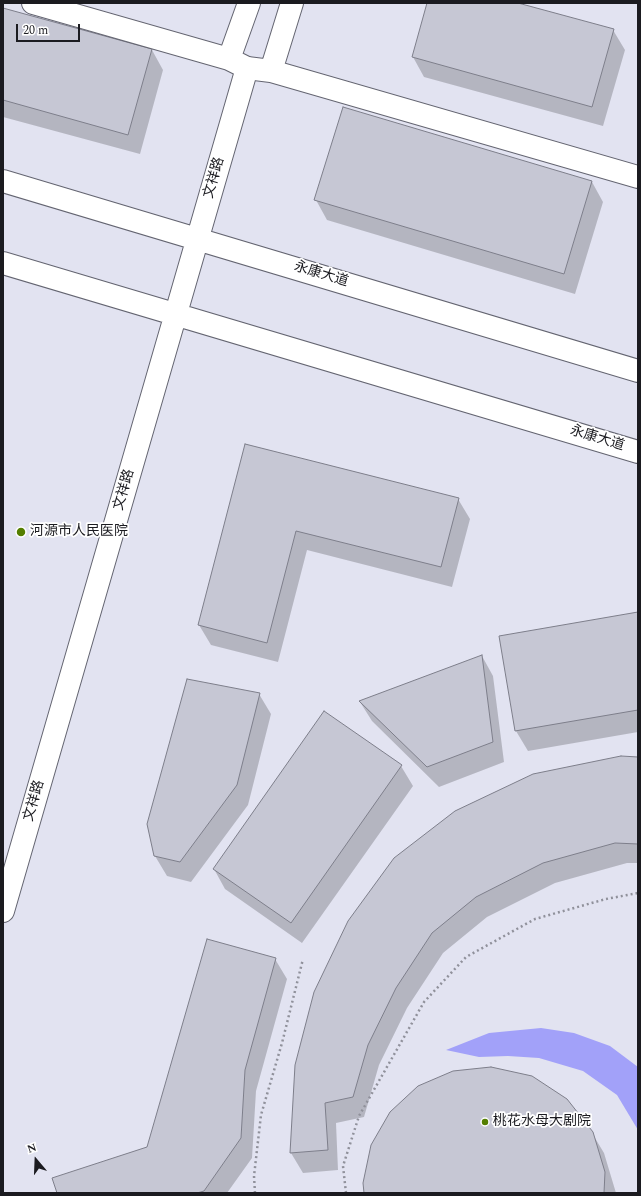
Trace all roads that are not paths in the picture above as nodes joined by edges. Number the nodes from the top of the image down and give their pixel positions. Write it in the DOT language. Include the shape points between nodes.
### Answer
graph roads {
  1 [pos="33,3"];
  2 [pos="249,3"];
  3 [pos="292,3"];
  4 [pos="238,64"];
  5 [pos="271,71"];
  6 [pos="638,177"];
  7 [pos="3,180"];
  8 [pos="198,238"];
  9 [pos="3,263"];
  10 [pos="176,313"];
  11 [pos="638,371"];
  12 [pos="638,452"];
  13 [pos="3,911"];
  1 -- 4 [label="street"];
  2 -- 4 [label="street, 文祥路"];
  3 -- 5 [label="street"];
  4 -- 5 [label="street"];
  4 -- 8 [label="street, 文祥路"];
  5 -- 6 [label="street"];
  7 -- 8 [label="street, 永康大道"];
  8 -- 10 [label="street, 文祥路"];
  8 -- 11 [label="street, 永康大道"];
  9 -- 10 [label="street, 永康大道"];
  10 -- 12 [label="street, 永康大道"];
  10 -- 13 [label="street, 文祥路"];
}
